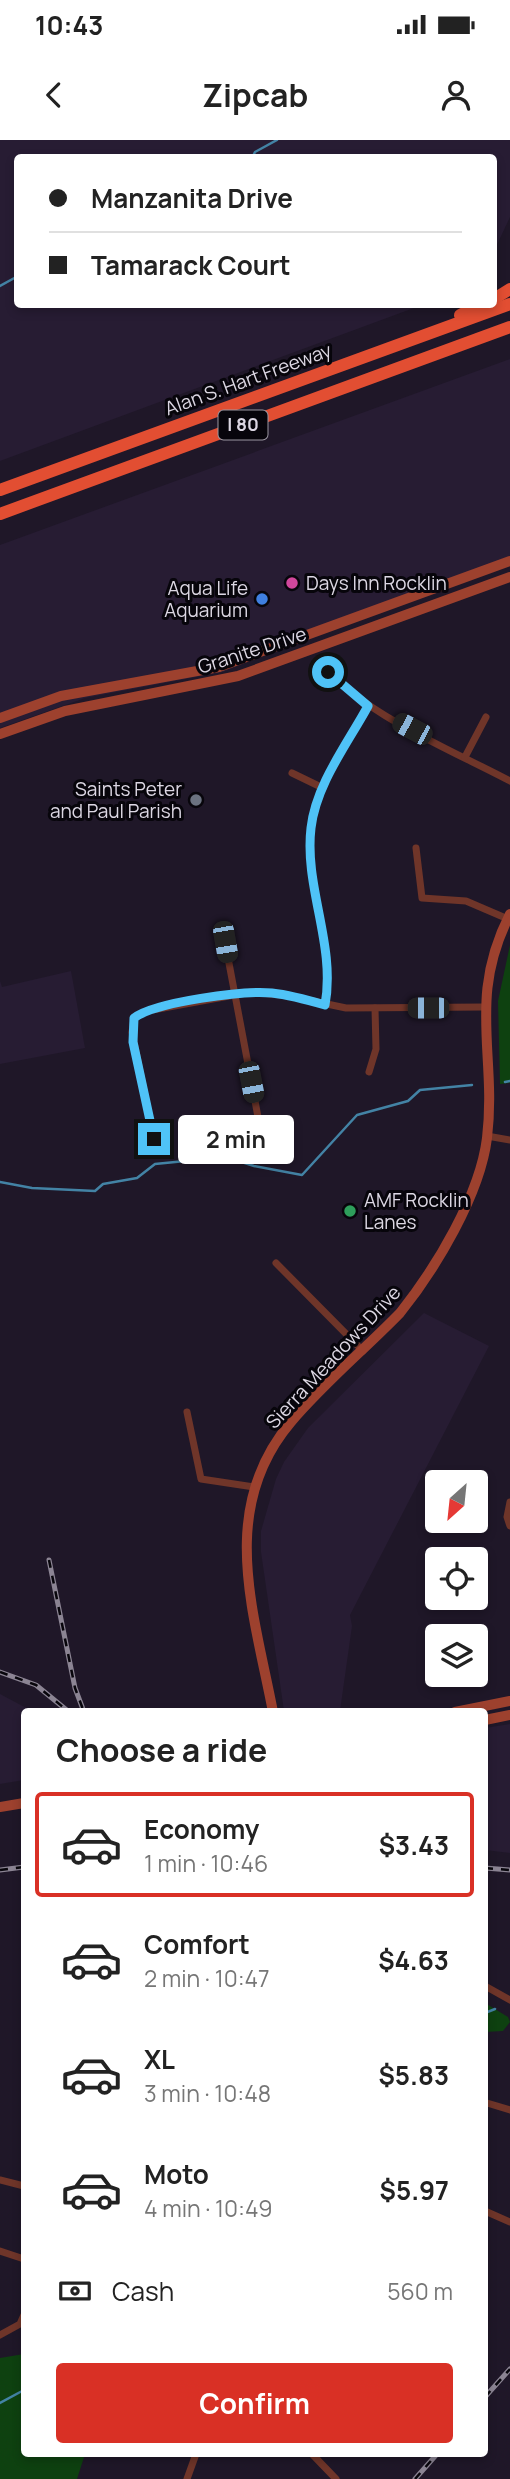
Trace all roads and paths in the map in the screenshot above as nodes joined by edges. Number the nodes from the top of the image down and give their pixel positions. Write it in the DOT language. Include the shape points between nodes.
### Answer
graph roads {
  1 [pos="510,304"];
  2 [pos="473,308"];
  3 [pos="510,329"];
  4 [pos="390,348"];
  5 [pos="0,490"];
  6 [pos="0,513"];
  7 [pos="510,561"];
  8 [pos="510,577"];
  9 [pos="322,661"];
  10 [pos="368,706"];
  11 [pos="485,717"];
  12 [pos="0,718"];
  13 [pos="0,734"];
  14 [pos="465,757"];
  15 [pos="292,773"];
  16 [pos="510,781"];
  17 [pos="323,788"];
  18 [pos="416,848"];
  19 [pos="509,916"];
  20 [pos="225,942"];
  21 [pos="234,994"];
  22 [pos="325,1005"];
  23 [pos="484,1007"];
  24 [pos="375,1008"];
  25 [pos="369,1072"];
  26 [pos="261,1133"];
  27 [pos="487,1136"];
  28 [pos="154,1139"];
  29 [pos="510,1140"];
  30 [pos="276,1263"];
  31 [pos="363,1351"];
  32 [pos="187,1412"];
  33 [pos="254,1487"];
  34 [pos="510,1502"];
  35 [pos="510,1526"];
  36 [pos="510,1701"];
  37 [pos="272,1708"];
  38 [pos="475,1708"];
  39 [pos="510,1715"];
  40 [pos="488,1719"];
  41 [pos="21,1804"];
  42 [pos="0,1807"];
  43 [pos="488,1988"];
  44 [pos="510,2000"];
  45 [pos="488,2103"];
  46 [pos="510,2110"];
  47 [pos="0,2180"];
  48 [pos="21,2185"];
  49 [pos="488,2212"];
  50 [pos="510,2222"];
  51 [pos="0,2251"];
  52 [pos="21,2258"];
  53 [pos="21,2322"];
  54 [pos="0,2335"];
  55 [pos="195,2457"];
  56 [pos="315,2457"];
  57 [pos="187,2479"];
  58 [pos="336,2479"];
  1 -- 4 [label="highway, Alan S. Hart Freeway / I 80"];
  2 -- 4 [label="highway"];
  3 -- 6 [label="highway, I 80"];
  4 -- 5 [label="highway, Alan S. Hart Freeway / I 80"];
  7 -- 12 [label="street, Granite Drive" via="219,667 61,696"];
  8 -- 13 [label="street, Granite Drive" via="238,676 57,713"];
  9 -- 10 [label="street" via="341,685"];
  10 -- 14 [label="street"];
  10 -- 17 [label="street"];
  11 -- 14 [label="street"];
  14 -- 16 [label="street"];
  15 -- 17 [label="street"];
  17 -- 22 [label="street" via="313,815 310,844 328,961"];
  18 -- 19 [label="street" via="422,898 466,901"];
  19 -- 23 [label="street, Sierra Meadows Drive" via="491,959"];
  20 -- 21 [label="street"];
  21 -- 22 [label="street" via="271,993"];
  21 -- 26 [label="street"];
  21 -- 28 [label="street" via="147,1011 132,1023"];
  22 -- 24 [label="street"];
  23 -- 24 [label="street"];
  23 -- 27 [label="street, Sierra Meadows Drive"];
  24 -- 25 [label="street" via="376,1049"];
  27 -- 29 [label="street"];
  27 -- 31 [label="street, Sierra Meadows Drive" via="475,1184 432,1268 400,1313"];
  30 -- 31 [label="street"];
  31 -- 33 [label="street, Sierra Meadows Drive" via="291,1422"];
  32 -- 33 [label="street" via="201,1479"];
  33 -- 37 [label="street, Sierra Meadows Drive" via="247,1519 247,1573"];
  34 -- 35 [label="street" via="506,1517"];
  36 -- 38 [label="street"];
  39 -- 40 [label="street"];
  41 -- 42 [label="street"];
  43 -- 44 [label="street"];
  45 -- 46 [label="street"];
  47 -- 48 [label="street"];
  49 -- 50 [label="street"];
  51 -- 52 [label="street"];
  53 -- 54 [label="street"];
  55 -- 57 [label="street"];
  56 -- 58 [label="street"];
}
